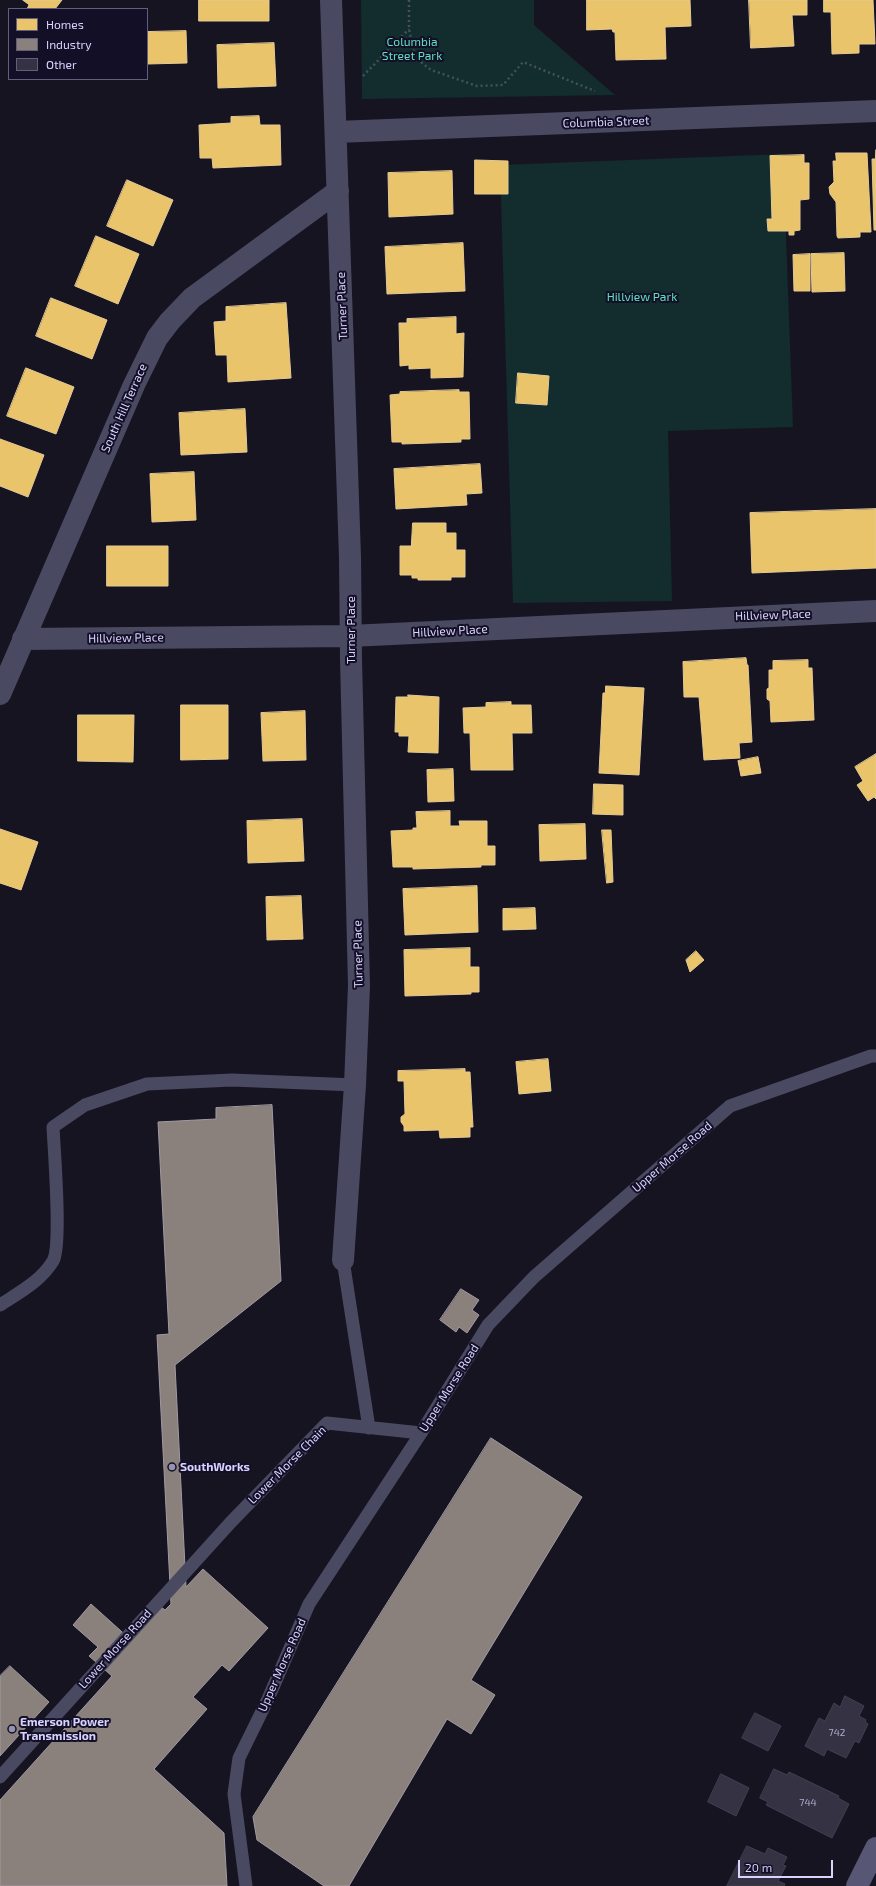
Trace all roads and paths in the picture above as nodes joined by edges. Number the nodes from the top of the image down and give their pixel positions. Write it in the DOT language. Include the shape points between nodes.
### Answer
graph roads {
  1 [pos="332,0"];
  2 [pos="409,0"];
  3 [pos="409,29"];
  4 [pos="363,76"];
  5 [pos="595,91"];
  6 [pos="876,111"];
  7 [pos="336,132"];
  8 [pos="338,191"];
  9 [pos="876,611"];
  10 [pos="350,636"];
  11 [pos="23,639"];
  12 [pos="0,694"];
  13 [pos="876,1056"];
  14 [pos="355,1085"];
  15 [pos="343,1260"];
  16 [pos="0,1305"];
  17 [pos="369,1428"];
  18 [pos="421,1433"];
  19 [pos="231,1522"];
  20 [pos="0,1777"];
  21 [pos="876,1848"];
  22 [pos="246,1886"];
  23 [pos="857,1886"];
  1 -- 7 [label="street, Turner Place"];
  2 -- 3 [label="path"];
  3 -- 4 [label="path"];
  3 -- 5 [label="path" via="414,53 422,63 431,70 478,86 503,84 523,62"];
  6 -- 7 [label="street, Columbia Street"];
  7 -- 8 [label="street, Turner Place"];
  8 -- 10 [label="street, Turner Place" via="350,549"];
  8 -- 11 [label="street, South Hill Terrace" via="192,298 157,338"];
  9 -- 10 [label="street, Hillview Place"];
  10 -- 11 [label="street, Hillview Place"];
  10 -- 14 [label="street, Turner Place" via="359,986"];
  11 -- 12 [label="street, South Hill Terrace"];
  13 -- 18 [label="lane, Upper Morse Road" via="730,1106 534,1277 488,1325"];
  14 -- 15 [label="street, Turner Place"];
  14 -- 16 [label="lane" via="232,1080 147,1084 85,1105 53,1127 58,1236 54,1259 38,1280"];
  15 -- 17 [label="lane"];
  17 -- 18 [label="lane, Lower Morse Chain"];
  17 -- 19 [label="lane, Lower Morse Chain" via="327,1424"];
  18 -- 22 [label="lane, Upper Morse Road" via="309,1604 239,1758 234,1794"];
  19 -- 20 [label="lane, Lower Morse Road"];
  21 -- 23 [label="main road"];
}
